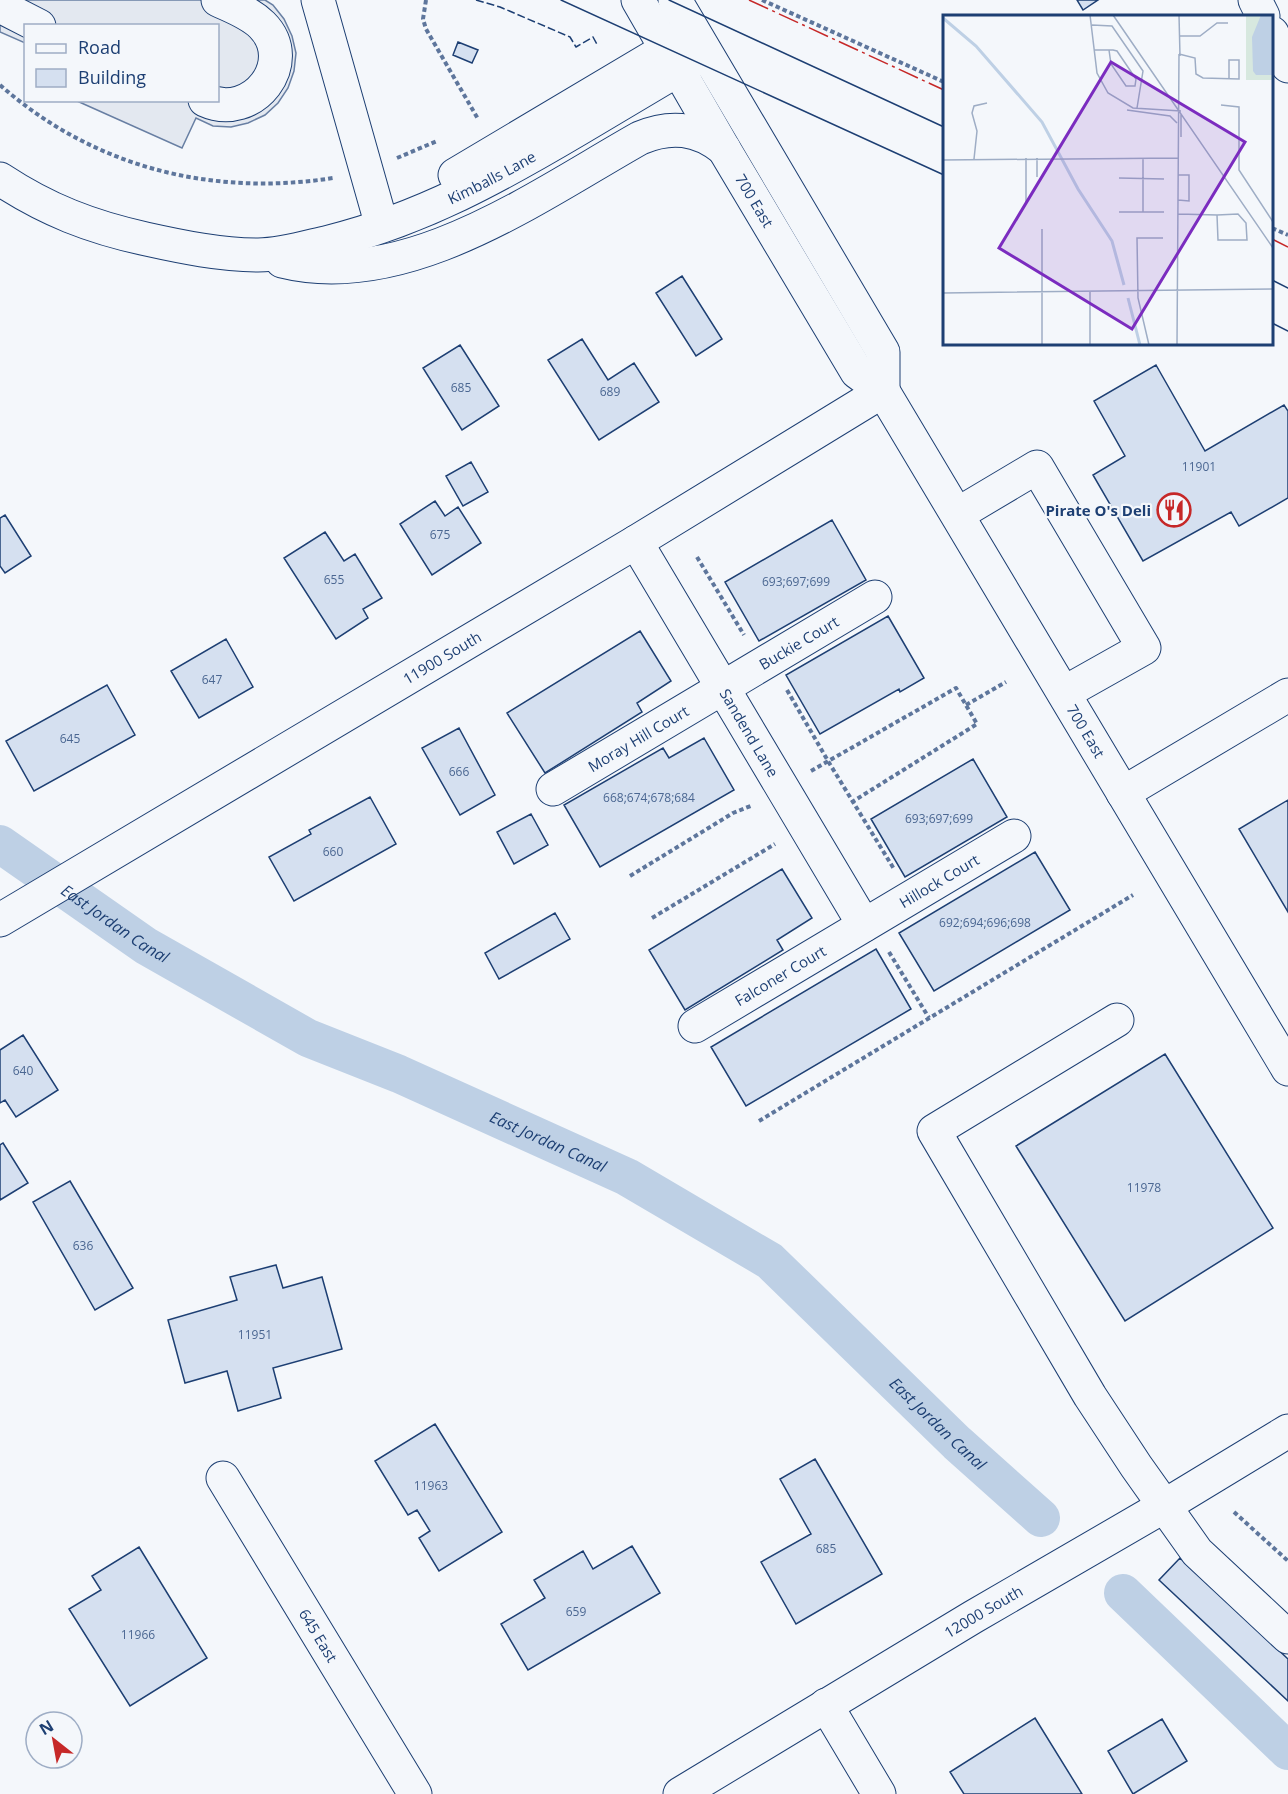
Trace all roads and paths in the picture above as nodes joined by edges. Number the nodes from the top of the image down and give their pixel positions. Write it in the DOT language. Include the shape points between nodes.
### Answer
graph roads {
  1 [pos="218,0"];
  2 [pos="318,0"];
  3 [pos="426,0"];
  4 [pos="638,0"];
  5 [pos="675,0"];
  6 [pos="762,0"];
  7 [pos="1255,0"];
  8 [pos="0,6"];
  9 [pos="1262,15"];
  10 [pos="35,24"];
  11 [pos="1273,35"];
  12 [pos="700,43"];
  13 [pos="672,60"];
  14 [pos="1288,66"];
  15 [pos="943,81"];
  16 [pos="0,85"];
  17 [pos="213,102"];
  18 [pos="469,124"];
  19 [pos="441,140"];
  20 [pos="724,149"];
  21 [pos="366,170"];
  22 [pos="0,179"];
  23 [pos="378,212"];
  24 [pos="1273,228"];
  25 [pos="1288,235"];
  26 [pos="260,255"];
  27 [pos="883,391"];
  28 [pos="958,514"];
  29 [pos="636,542"];
  30 [pos="697,557"];
  31 [pos="875,597"];
  32 [pos="749,643"];
  33 [pos="782,681"];
  34 [pos="1006,682"];
  35 [pos="723,688"];
  36 [pos="1064,693"];
  37 [pos="1288,695"];
  38 [pos="966,705"];
  39 [pos="828,761"];
  40 [pos="553,789"];
  41 [pos="1123,793"];
  42 [pos="762,802"];
  43 [pos="852,802"];
  44 [pos="1014,836"];
  45 [pos="784,839"];
  46 [pos="630,876"];
  47 [pos="899,877"];
  48 [pos="1133,896"];
  49 [pos="13,913"];
  50 [pos="652,918"];
  51 [pos="874,934"];
  52 [pos="929,1018"];
  53 [pos="1117,1020"];
  54 [pos="695,1026"];
  55 [pos="1288,1070"];
  56 [pos="759,1121"];
  57 [pos="1288,1431"];
  58 [pos="223,1478"];
  59 [pos="1166,1506"];
  60 [pos="1234,1512"];
  61 [pos="1288,1561"];
  62 [pos="1288,1637"];
  63 [pos="826,1705"];
  64 [pos="415,1794"];
  65 [pos="680,1794"];
  66 [pos="879,1794"];
  1 -- 17 [label="street" via="263,26 272,39 275,55 273,71 256,96 228,106"];
  2 -- 21 [label="street"];
  3 -- 18 [label="path" via="426,29 478,119"];
  4 -- 13 [label="street, 700 East"];
  5 -- 12 [label="street"];
  6 -- 15 [label="path"];
  7 -- 9 [label="street"];
  8 -- 10 [label="street"];
  11 -- 14 [label="street"];
  12 -- 13 [label="street, Kimballs Lane"];
  12 -- 27 [label="street" via="883,352"];
  13 -- 20 [label="street, 700 East"];
  13 -- 23 [label="street, Kimballs Lane"];
  13 -- 26 [label="street, Kimballs Lane" via="518,165 455,198 355,236"];
  16 -- 21 [label="path" via="66,133 94,148 155,170 261,184 300,183"];
  19 -- 21 [label="path"];
  20 -- 26 [label="street" via="687,130 655,132 492,222 398,258 371,264 324,266"];
  20 -- 27 [label="street, 700 East" via="857,372"];
  21 -- 23 [label="street"];
  22 -- 26 [label="street, Kimballs Lane" via="48,208 99,228 211,251"];
  23 -- 26 [label="street, Kimballs Lane"];
  24 -- 25 [label="path"];
  27 -- 28 [label="street, 700 East"];
  27 -- 29 [label="street, 11900 South"];
  28 -- 36 [label="street, 700 East"];
  28 -- 36 [label="street" via="1037,467 1144,648"];
  29 -- 35 [label="street, Sandend Lane"];
  29 -- 49 [label="street, 11900 South"];
  30 -- 32 [label="path"];
  31 -- 35 [label="street, Buckie Court"];
  33 -- 39 [label="path"];
  34 -- 38 [label="path"];
  35 -- 40 [label="street, Moray Hill Court"];
  35 -- 51 [label="street, Sandend Lane"];
  36 -- 41 [label="street, 700 East"];
  37 -- 41 [label="street"];
  38 -- 39 [label="path" via="956,688"];
  38 -- 43 [label="path" via="977,724"];
  39 -- 43 [label="path"];
  41 -- 55 [label="street, 700 East"];
  42 -- 46 [label="path" via="734,813"];
  43 -- 47 [label="path"];
  44 -- 51 [label="street, Hillock Court"];
  45 -- 50 [label="path"];
  48 -- 52 [label="path"];
  51 -- 52 [label="path"];
  51 -- 54 [label="street, Falconer Court"];
  52 -- 56 [label="path"];
  53 -- 59 [label="street" via="934,1131 1090,1396"];
  57 -- 59 [label="street, 12000 South"];
  58 -- 64 [label="street, 645 East"];
  59 -- 62 [label="street" via="1197,1552"];
  59 -- 63 [label="street, 12000 South"];
  60 -- 61 [label="path"];
  63 -- 65 [label="street, 12000 South"];
  63 -- 66 [label="street"];
}
